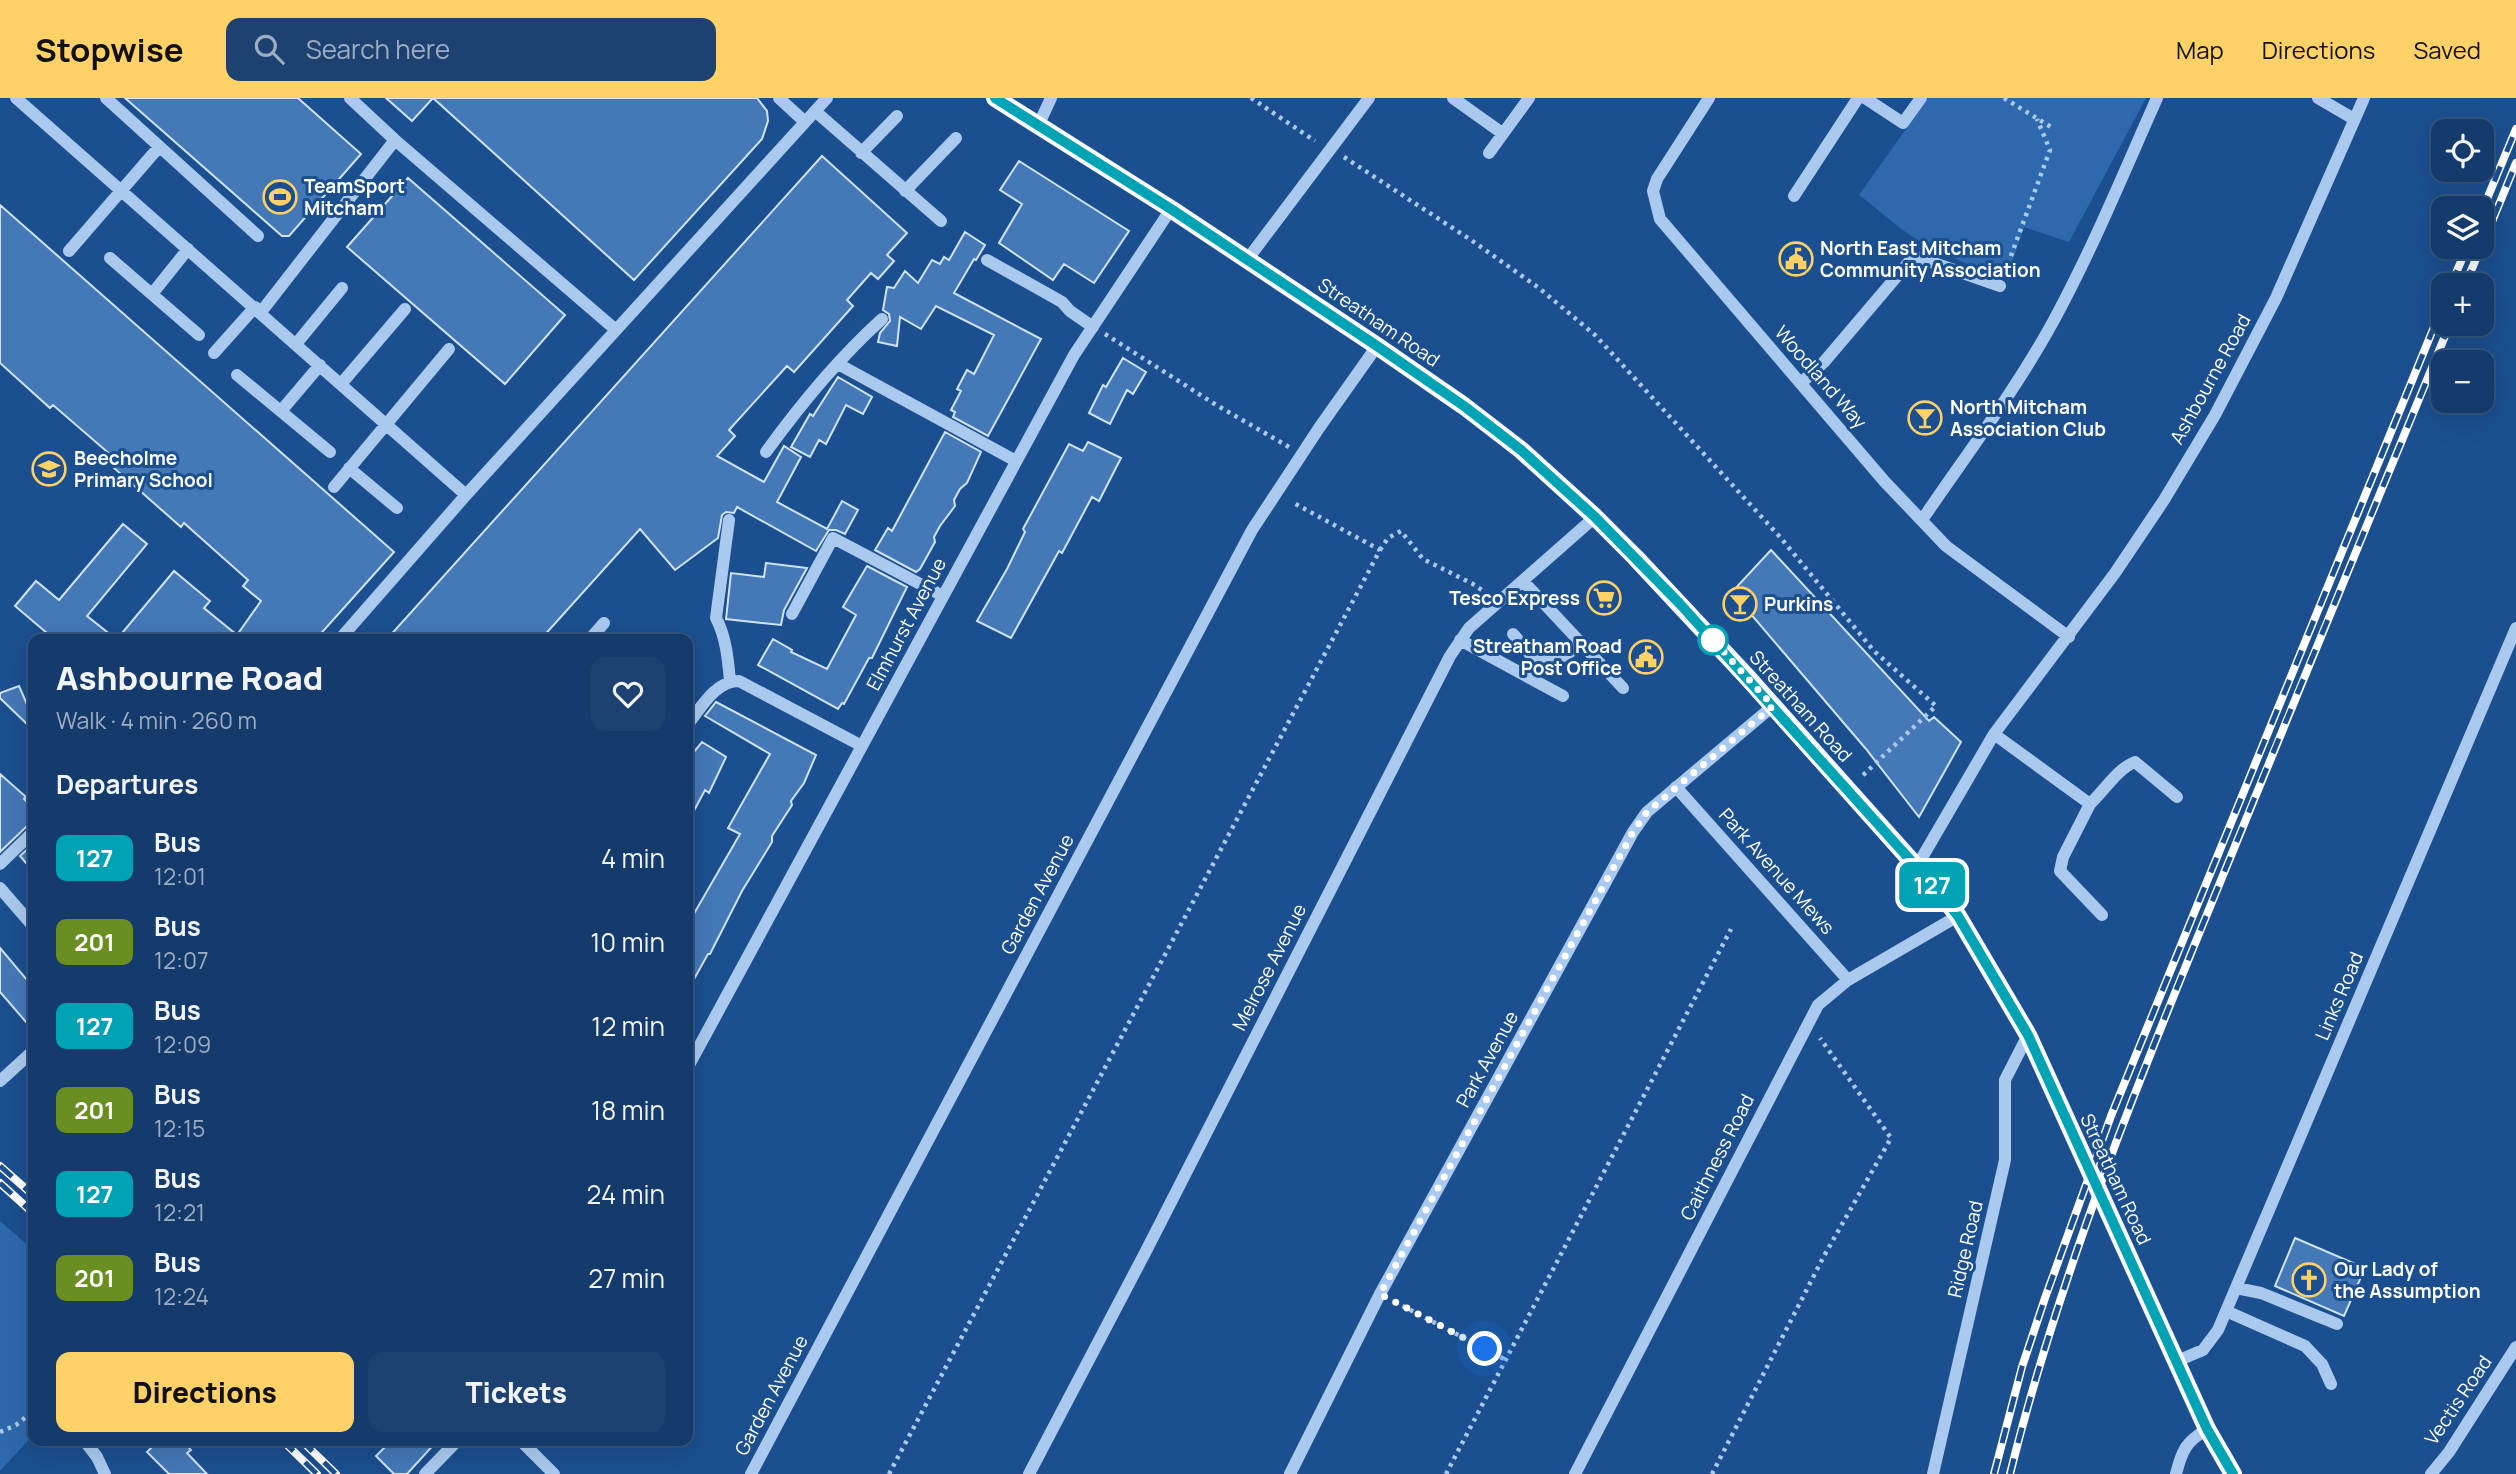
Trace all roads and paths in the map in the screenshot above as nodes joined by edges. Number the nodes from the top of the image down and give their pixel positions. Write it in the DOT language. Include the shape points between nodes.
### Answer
graph roads {
  1 [pos="16,98"];
  2 [pos="106,98"];
  3 [pos="350,98"];
  4 [pos="779,98"];
  5 [pos="827,98"];
  6 [pos="995,98"];
  7 [pos="1051,98"];
  8 [pos="1251,98"];
  9 [pos="1368,98"];
  10 [pos="1453,98"];
  11 [pos="1528,98"];
  12 [pos="1709,98"];
  13 [pos="1858,98"];
  14 [pos="1866,98"];
  15 [pos="1921,98"];
  16 [pos="2004,98"];
  17 [pos="2157,98"];
  18 [pos="2318,98"];
  19 [pos="2364,98"];
  20 [pos="815,111"];
  21 [pos="897,116"];
  22 [pos="2354,119"];
  23 [pos="2038,120"];
  24 [pos="805,122"];
  25 [pos="1039,124"];
  26 [pos="2051,127"];
  27 [pos="1502,133"];
  28 [pos="956,138"];
  29 [pos="395,140"];
  30 [pos="159,147"];
  31 [pos="1329,150"];
  32 [pos="861,153"];
  33 [pos="1489,153"];
  34 [pos="122,190"];
  35 [pos="905,191"];
  36 [pos="1794,196"];
  37 [pos="1171,209"];
  38 [pos="940,221"];
  39 [pos="258,236"];
  40 [pos="188,249"];
  41 [pos="69,251"];
  42 [pos="110,258"];
  43 [pos="987,260"];
  44 [pos="1247,260"];
  45 [pos="2000,286"];
  46 [pos="342,288"];
  47 [pos="152,294"];
  48 [pos="405,309"];
  49 [pos="258,310"];
  50 [pos="882,319"];
  51 [pos="1093,327"];
  52 [pos="616,330"];
  53 [pos="199,335"];
  54 [pos="296,344"];
  55 [pos="1377,346"];
  56 [pos="449,349"];
  57 [pos="214,353"];
  58 [pos="838,364"];
  59 [pos="320,365"];
  60 [pos="237,374"];
  61 [pos="1801,383"];
  62 [pos="341,384"];
  63 [pos="281,411"];
  64 [pos="386,423"];
  65 [pos="330,452"];
  66 [pos="766,452"];
  67 [pos="1302,454"];
  68 [pos="1016,461"];
  69 [pos="349,468"];
  70 [pos="334,487"];
  71 [pos="1275,493"];
  72 [pos="466,495"];
  73 [pos="397,508"];
  74 [pos="1595,517"];
  75 [pos="729,520"];
  76 [pos="1922,520"];
  77 [pos="1380,550"];
  78 [pos="1523,581"];
  79 [pos="943,596"];
  80 [pos="1494,605"];
  81 [pos="792,614"];
  82 [pos="604,623"];
  83 [pos="2516,628"];
  84 [pos="344,634"];
  85 [pos="594,634"];
  86 [pos="1513,634"];
  87 [pos="2069,637"];
  88 [pos="1460,640"];
  89 [pos="1583,643"];
  90 [pos="730,681"];
  91 [pos="1623,688"];
  92 [pos="1563,696"];
  93 [pos="1773,706"];
  94 [pos="693,718"];
  95 [pos="1994,734"];
  96 [pos="862,746"];
  97 [pos="1676,787"];
  98 [pos="1848,790"];
  99 [pos="2177,797"];
  100 [pos="2090,804"];
  101 [pos="28,837"];
  102 [pos="0,864"];
  103 [pos="1916,868"];
  104 [pos="0,890"];
  105 [pos="2102,915"];
  106 [pos="1958,916"];
  107 [pos="28,921"];
  108 [pos="1731,929"];
  109 [pos="1849,980"];
  110 [pos="1809,1021"];
  111 [pos="2028,1035"];
  112 [pos="28,1056"];
  113 [pos="693,1058"];
  114 [pos="0,1081"];
  115 [pos="2236,1288"];
  116 [pos="1380,1294"];
  117 [pos="2226,1311"];
  118 [pos="2337,1324"];
  119 [pos="2516,1347"];
  120 [pos="1506,1360"];
  121 [pos="2177,1362"];
  122 [pos="2331,1384"];
  123 [pos="28,1415"];
  124 [pos="2207,1429"];
  125 [pos="0,1432"];
  126 [pos="89,1446"];
  127 [pos="452,1446"];
  128 [pos="526,1446"];
  129 [pos="105,1474"];
  130 [pos="425,1474"];
  131 [pos="554,1474"];
  132 [pos="751,1474"];
  133 [pos="889,1474"];
  134 [pos="1029,1474"];
  135 [pos="1290,1474"];
  136 [pos="1446,1474"];
  137 [pos="1575,1474"];
  138 [pos="1712,1474"];
  139 [pos="1933,1474"];
  140 [pos="2176,1474"];
  141 [pos="2233,1474"];
  142 [pos="2431,1474"];
  1 -- 34 [label="street"];
  2 -- 30 [label="street"];
  3 -- 29 [label="street"];
  4 -- 24 [label="street"];
  5 -- 20 [label="street"];
  6 -- 25 [label="main road, Streatham Road"];
  7 -- 25 [label="street"];
  8 -- 31 [label="path"];
  9 -- 31 [label="street"];
  10 -- 27 [label="street"];
  11 -- 27 [label="street"];
  12 -- 61 [label="street, Woodland Way" via="1657,179 1653,191 1656,208 1669,232"];
  13 -- 36 [label="street"];
  14 -- 15 [label="street" via="1903,123"];
  16 -- 23 [label="path"];
  17 -- 76 [label="street" via="2054,320"];
  18 -- 22 [label="street"];
  19 -- 22 [label="street, Ashbourne Road"];
  20 -- 24 [label="street"];
  20 -- 32 [label="street"];
  21 -- 32 [label="street"];
  22 -- 87 [label="street, Ashbourne Road" via="2276,298 2222,403 2164,500"];
  23 -- 26 [label="path"];
  23 -- 45 [label="path" via="2050,150"];
  24 -- 52 [label="street"];
  25 -- 37 [label="main road, Streatham Road"];
  27 -- 33 [label="street"];
  28 -- 35 [label="street"];
  29 -- 49 [label="street"];
  29 -- 52 [label="street"];
  30 -- 34 [label="street"];
  30 -- 39 [label="street"];
  31 -- 44 [label="street"];
  31 -- 98 [label="path" via="1471,240 1595,335 1780,537 1874,651 1936,706"];
  32 -- 35 [label="street"];
  34 -- 40 [label="street"];
  34 -- 41 [label="street"];
  35 -- 38 [label="street"];
  37 -- 44 [label="main road, Streatham Road"];
  37 -- 51 [label="street, Elmhurst Avenue"];
  40 -- 47 [label="street"];
  40 -- 49 [label="street"];
  42 -- 47 [label="street"];
  43 -- 51 [label="street" via="1062,302"];
  44 -- 55 [label="main road, Streatham Road"];
  45 -- 61 [label="street" via="1914,256"];
  46 -- 54 [label="street"];
  47 -- 53 [label="street"];
  48 -- 62 [label="street"];
  49 -- 54 [label="street"];
  49 -- 57 [label="street"];
  50 -- 58 [label="street"];
  51 -- 67 [label="path"];
  51 -- 68 [label="street, Elmhurst Avenue"];
  52 -- 72 [label="street"];
  54 -- 59 [label="street"];
  55 -- 67 [label="street, Garden Avenue"];
  55 -- 74 [label="main road, Streatham Road" via="1464,406"];
  56 -- 64 [label="street"];
  58 -- 66 [label="street"];
  58 -- 68 [label="street"];
  59 -- 62 [label="street"];
  59 -- 63 [label="street"];
  60 -- 63 [label="street"];
  61 -- 76 [label="street, Woodland Way"];
  62 -- 64 [label="street"];
  63 -- 65 [label="street"];
  64 -- 69 [label="street"];
  64 -- 72 [label="street"];
  67 -- 71 [label="street, Garden Avenue"];
  68 -- 79 [label="street, Elmhurst Avenue"];
  69 -- 70 [label="street"];
  69 -- 73 [label="street"];
  71 -- 77 [label="path"];
  71 -- 132 [label="street, Garden Avenue"];
  72 -- 84 [label="street"];
  74 -- 78 [label="street, Melrose Avenue"];
  74 -- 93 [label="main road, Streatham Road"];
  75 -- 90 [label="street" via="716,618 722,628"];
  76 -- 87 [label="street, Woodland Way" via="1955,553"];
  77 -- 80 [label="path" via="1388,538 1401,531 1423,559 1473,584"];
  77 -- 133 [label="path"];
  78 -- 80 [label="street, Melrose Avenue"];
  78 -- 89 [label="street"];
  79 -- 81 [label="street" via="833,538"];
  79 -- 96 [label="street, Elmhurst Avenue"];
  80 -- 88 [label="street, Melrose Avenue"];
  82 -- 85 [label="street"];
  83 -- 115 [label="street, Links Road"];
  86 -- 89 [label="street" via="1536,659 1543,660 1559,658"];
  87 -- 95 [label="street, Ashbourne Road"];
  88 -- 92 [label="street"];
  88 -- 134 [label="street, Melrose Avenue"];
  89 -- 91 [label="street"];
  90 -- 94 [label="street" via="715,691"];
  90 -- 96 [label="street" via="748,684"];
  93 -- 97 [label="street, Park Avenue"];
  93 -- 98 [label="main road, Streatham Road"];
  95 -- 100 [label="street"];
  95 -- 103 [label="street, Ashbourne Road"];
  96 -- 113 [label="street, Elmhurst Avenue"];
  97 -- 109 [label="street, Park Avenue Mews"];
  97 -- 116 [label="street, Park Avenue" via="1647,812 1633,832"];
  98 -- 103 [label="main road, Streatham Road"];
  99 -- 100 [label="street" via="2135,762 2122,766"];
  100 -- 105 [label="street" via="2060,871"];
  101 -- 102 [label="street"];
  103 -- 106 [label="main road, Streatham Road"];
  104 -- 107 [label="street"];
  106 -- 109 [label="street, Caithness Road"];
  106 -- 111 [label="main road, Streatham Road"];
  108 -- 120 [label="path"];
  109 -- 110 [label="street, Caithness Road" via="1818,1005"];
  110 -- 137 [label="street, Caithness Road"];
  110 -- 138 [label="path" via="1891,1138 1824,1255"];
  111 -- 121 [label="main road, Streatham Road"];
  111 -- 139 [label="street, Ridge Road" via="2005,1080 2005,1160"];
  112 -- 114 [label="street"];
  115 -- 117 [label="street, Links Road"];
  115 -- 118 [label="street" via="2261,1293"];
  116 -- 120 [label="path"];
  116 -- 135 [label="street, Park Avenue"];
  117 -- 121 [label="street, Links Road" via="2210,1343"];
  117 -- 122 [label="street" via="2305,1346 2322,1364"];
  119 -- 142 [label="street, Vectis Road"];
  120 -- 136 [label="path"];
  121 -- 124 [label="main road, Streatham Road"];
  123 -- 125 [label="path"];
  124 -- 140 [label="street" via="2190,1440"];
  124 -- 141 [label="main road, Streatham Road"];
  126 -- 129 [label="street"];
  127 -- 130 [label="street"];
  128 -- 131 [label="street"];
}
